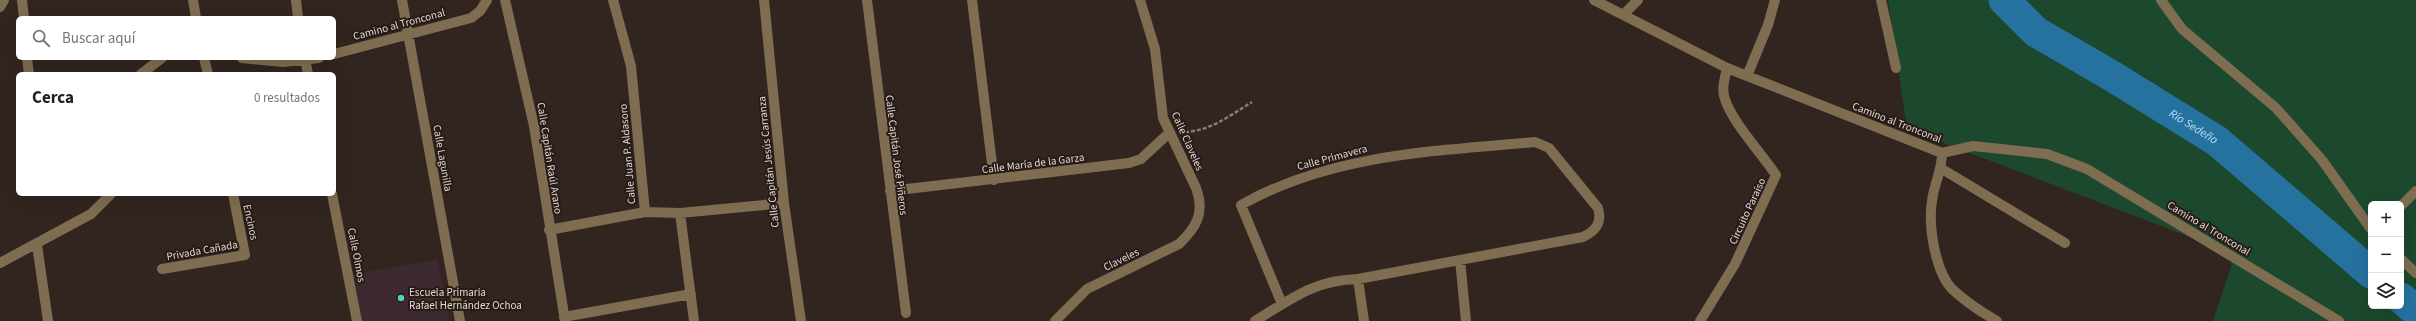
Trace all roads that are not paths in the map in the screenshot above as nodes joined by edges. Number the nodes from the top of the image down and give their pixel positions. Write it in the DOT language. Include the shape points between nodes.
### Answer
graph roads {
  1 [pos="4,0"];
  2 [pos="22,0"];
  3 [pos="193,0"];
  4 [pos="296,0"];
  5 [pos="402,0"];
  6 [pos="486,0"];
  7 [pos="505,0"];
  8 [pos="613,0"];
  9 [pos="764,0"];
  10 [pos="866,0"];
  11 [pos="972,0"];
  12 [pos="1140,0"];
  13 [pos="1594,0"];
  14 [pos="1638,0"];
  15 [pos="1775,0"];
  16 [pos="1881,0"];
  17 [pos="2161,0"];
  18 [pos="0,7"];
  19 [pos="1623,15"];
  20 [pos="24,16"];
  21 [pos="196,16"];
  22 [pos="298,16"];
  23 [pos="408,34"];
  24 [pos="336,53"];
  25 [pos="27,60"];
  26 [pos="159,60"];
  27 [pos="204,60"];
  28 [pos="262,60"];
  29 [pos="298,60"];
  30 [pos="305,60"];
  31 [pos="1727,68"];
  32 [pos="1896,68"];
  33 [pos="29,72"];
  34 [pos="144,72"];
  35 [pos="208,72"];
  36 [pos="308,72"];
  37 [pos="1747,76"];
  38 [pos="1169,133"];
  39 [pos="1942,153"];
  40 [pos="1942,169"];
  41 [pos="994,180"];
  42 [pos="890,191"];
  43 [pos="2416,191"];
  44 [pos="109,196"];
  45 [pos="233,196"];
  46 [pos="332,196"];
  47 [pos="784,203"];
  48 [pos="2404,203"];
  49 [pos="645,212"];
  50 [pos="680,213"];
  51 [pos="1199,220"];
  52 [pos="2368,225"];
  53 [pos="550,230"];
  54 [pos="2065,243"];
  55 [pos="37,245"];
  56 [pos="245,255"];
  57 [pos="1460,260"];
  58 [pos="2404,262"];
  59 [pos="0,263"];
  60 [pos="162,269"];
  61 [pos="2416,273"];
  62 [pos="1358,280"];
  63 [pos="691,294"];
  64 [pos="1282,304"];
  65 [pos="906,313"];
  66 [pos="565,319"];
  67 [pos="48,321"];
  68 [pos="358,321"];
  69 [pos="460,321"];
  70 [pos="694,321"];
  71 [pos="801,321"];
  72 [pos="1055,321"];
  73 [pos="1255,321"];
  74 [pos="1364,321"];
  75 [pos="1466,321"];
  76 [pos="1700,321"];
  77 [pos="1997,321"];
  78 [pos="2339,321"];
  1 -- 18 [label="street"];
  2 -- 20 [label="street"];
  3 -- 21 [label="street"];
  4 -- 22 [label="street"];
  5 -- 23 [label="street, Calle Lagunilla"];
  6 -- 23 [label="street, Camino al Tronconal" via="480,11 471,18"];
  7 -- 53 [label="street, Calle Capitán Raúl Arano" via="534,126"];
  8 -- 49 [label="street, Calle Juan P. Aldasoro" via="631,66"];
  9 -- 47 [label="street, Calle Capitán Jesús Carranza"];
  10 -- 42 [label="street, Calle Capitán José Piñeros"];
  11 -- 41 [label="street"];
  12 -- 38 [label="street, Calle Claveles" via="1155,50 1160,103"];
  13 -- 19 [label="street, Camino al Tronconal"];
  14 -- 19 [label="street"];
  15 -- 37 [label="street" via="1768,25"];
  16 -- 32 [label="street"];
  17 -- 52 [label="street" via="2182,29 2276,108 2322,160"];
  19 -- 31 [label="street, Camino al Tronconal"];
  23 -- 24 [label="street, Camino al Tronconal"];
  23 -- 69 [label="street, Calle Lagunilla"];
  25 -- 33 [label="street"];
  26 -- 34 [label="street"];
  27 -- 35 [label="street"];
  28 -- 29 [label="street"];
  30 -- 36 [label="street"];
  31 -- 37 [label="street, Camino al Tronconal"];
  31 -- 76 [label="street, Circuito Paraíso" via="1723,85 1724,98 1776,175 1735,264"];
  37 -- 39 [label="street, Camino al Tronconal"];
  38 -- 41 [label="street, Calle María de la Garza" via="1141,159 1129,163"];
  38 -- 51 [label="street, Calle Claveles" via="1200,198"];
  39 -- 40 [label="street"];
  39 -- 78 [label="street, Camino al Tronconal" via="1973,146 2047,154 2087,169"];
  40 -- 54 [label="street"];
  40 -- 77 [label="street" via="1932,201 1932,233 1937,261 1951,288 1976,309"];
  41 -- 42 [label="street, Calle María de la Garza"];
  42 -- 65 [label="street, Calle Capitán José Piñeros"];
  43 -- 48 [label="street"];
  44 -- 55 [label="street" via="91,214"];
  45 -- 56 [label="street, Encinos"];
  46 -- 68 [label="street, Calle Olmos"];
  47 -- 50 [label="street, Calle Juan P. Aldasoro"];
  47 -- 71 [label="street, Calle Capitán Jesús Carranza"];
  49 -- 50 [label="street, Calle Juan P. Aldasoro"];
  49 -- 53 [label="street"];
  50 -- 63 [label="street"];
  51 -- 72 [label="street, Claveles" via="1191,233 1179,244 1087,289"];
  53 -- 66 [label="street, Calle Capitán Raúl Arano"];
  55 -- 59 [label="street"];
  55 -- 67 [label="street"];
  56 -- 60 [label="street, Privada Cañada"];
  57 -- 62 [label="street"];
  57 -- 64 [label="street, Calle Primavera" via="1584,237 1593,232 1598,225 1598,208 1549,148 1535,142 1384,156 1285,182 1241,205"];
  57 -- 75 [label="street"];
  58 -- 61 [label="street"];
  62 -- 64 [label="street" via="1336,280 1316,285"];
  62 -- 74 [label="street"];
  63 -- 66 [label="street"];
  63 -- 70 [label="street"];
  64 -- 73 [label="street"];
}
